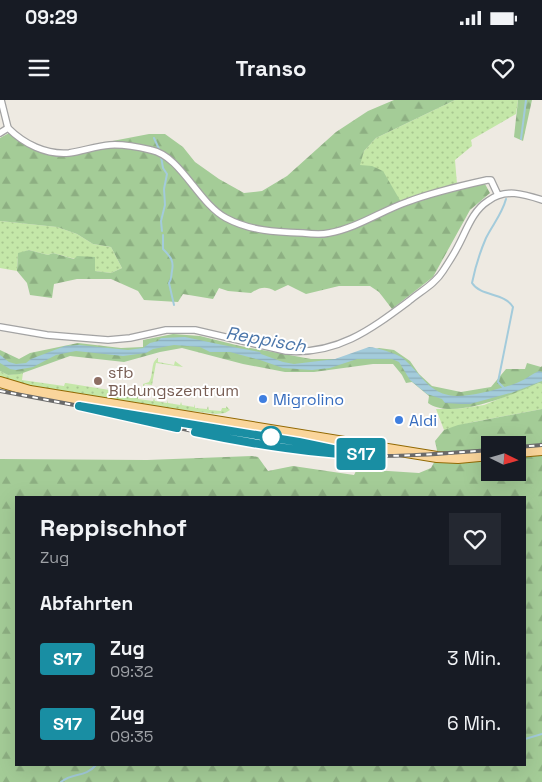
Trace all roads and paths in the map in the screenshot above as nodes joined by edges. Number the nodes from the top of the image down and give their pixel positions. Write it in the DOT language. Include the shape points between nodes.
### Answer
graph roads {
  1 [pos="1,100"];
  2 [pos="8,128"];
  3 [pos="0,133"];
  4 [pos="498,195"];
  5 [pos="542,200"];
  6 [pos="0,328"];
  7 [pos="0,382"];
  8 [pos="542,450"];
  9 [pos="526,451"];
  10 [pos="481,456"];
  1 -- 2 [label="street"];
  2 -- 3 [label="street"];
  2 -- 4 [label="street" via="28,143 50,152 70,153 114,145 158,152 167,157 218,212 241,225 260,230 329,234 404,202 443,189 487,180 491,180"];
  4 -- 5 [label="street" via="526,194"];
  4 -- 6 [label="street" via="477,211 436,280 370,330 330,347 286,351 184,329 108,340"];
  7 -- 10 [label="main road" via="60,396 437,457"];
  8 -- 9 [label="main road"];
}
